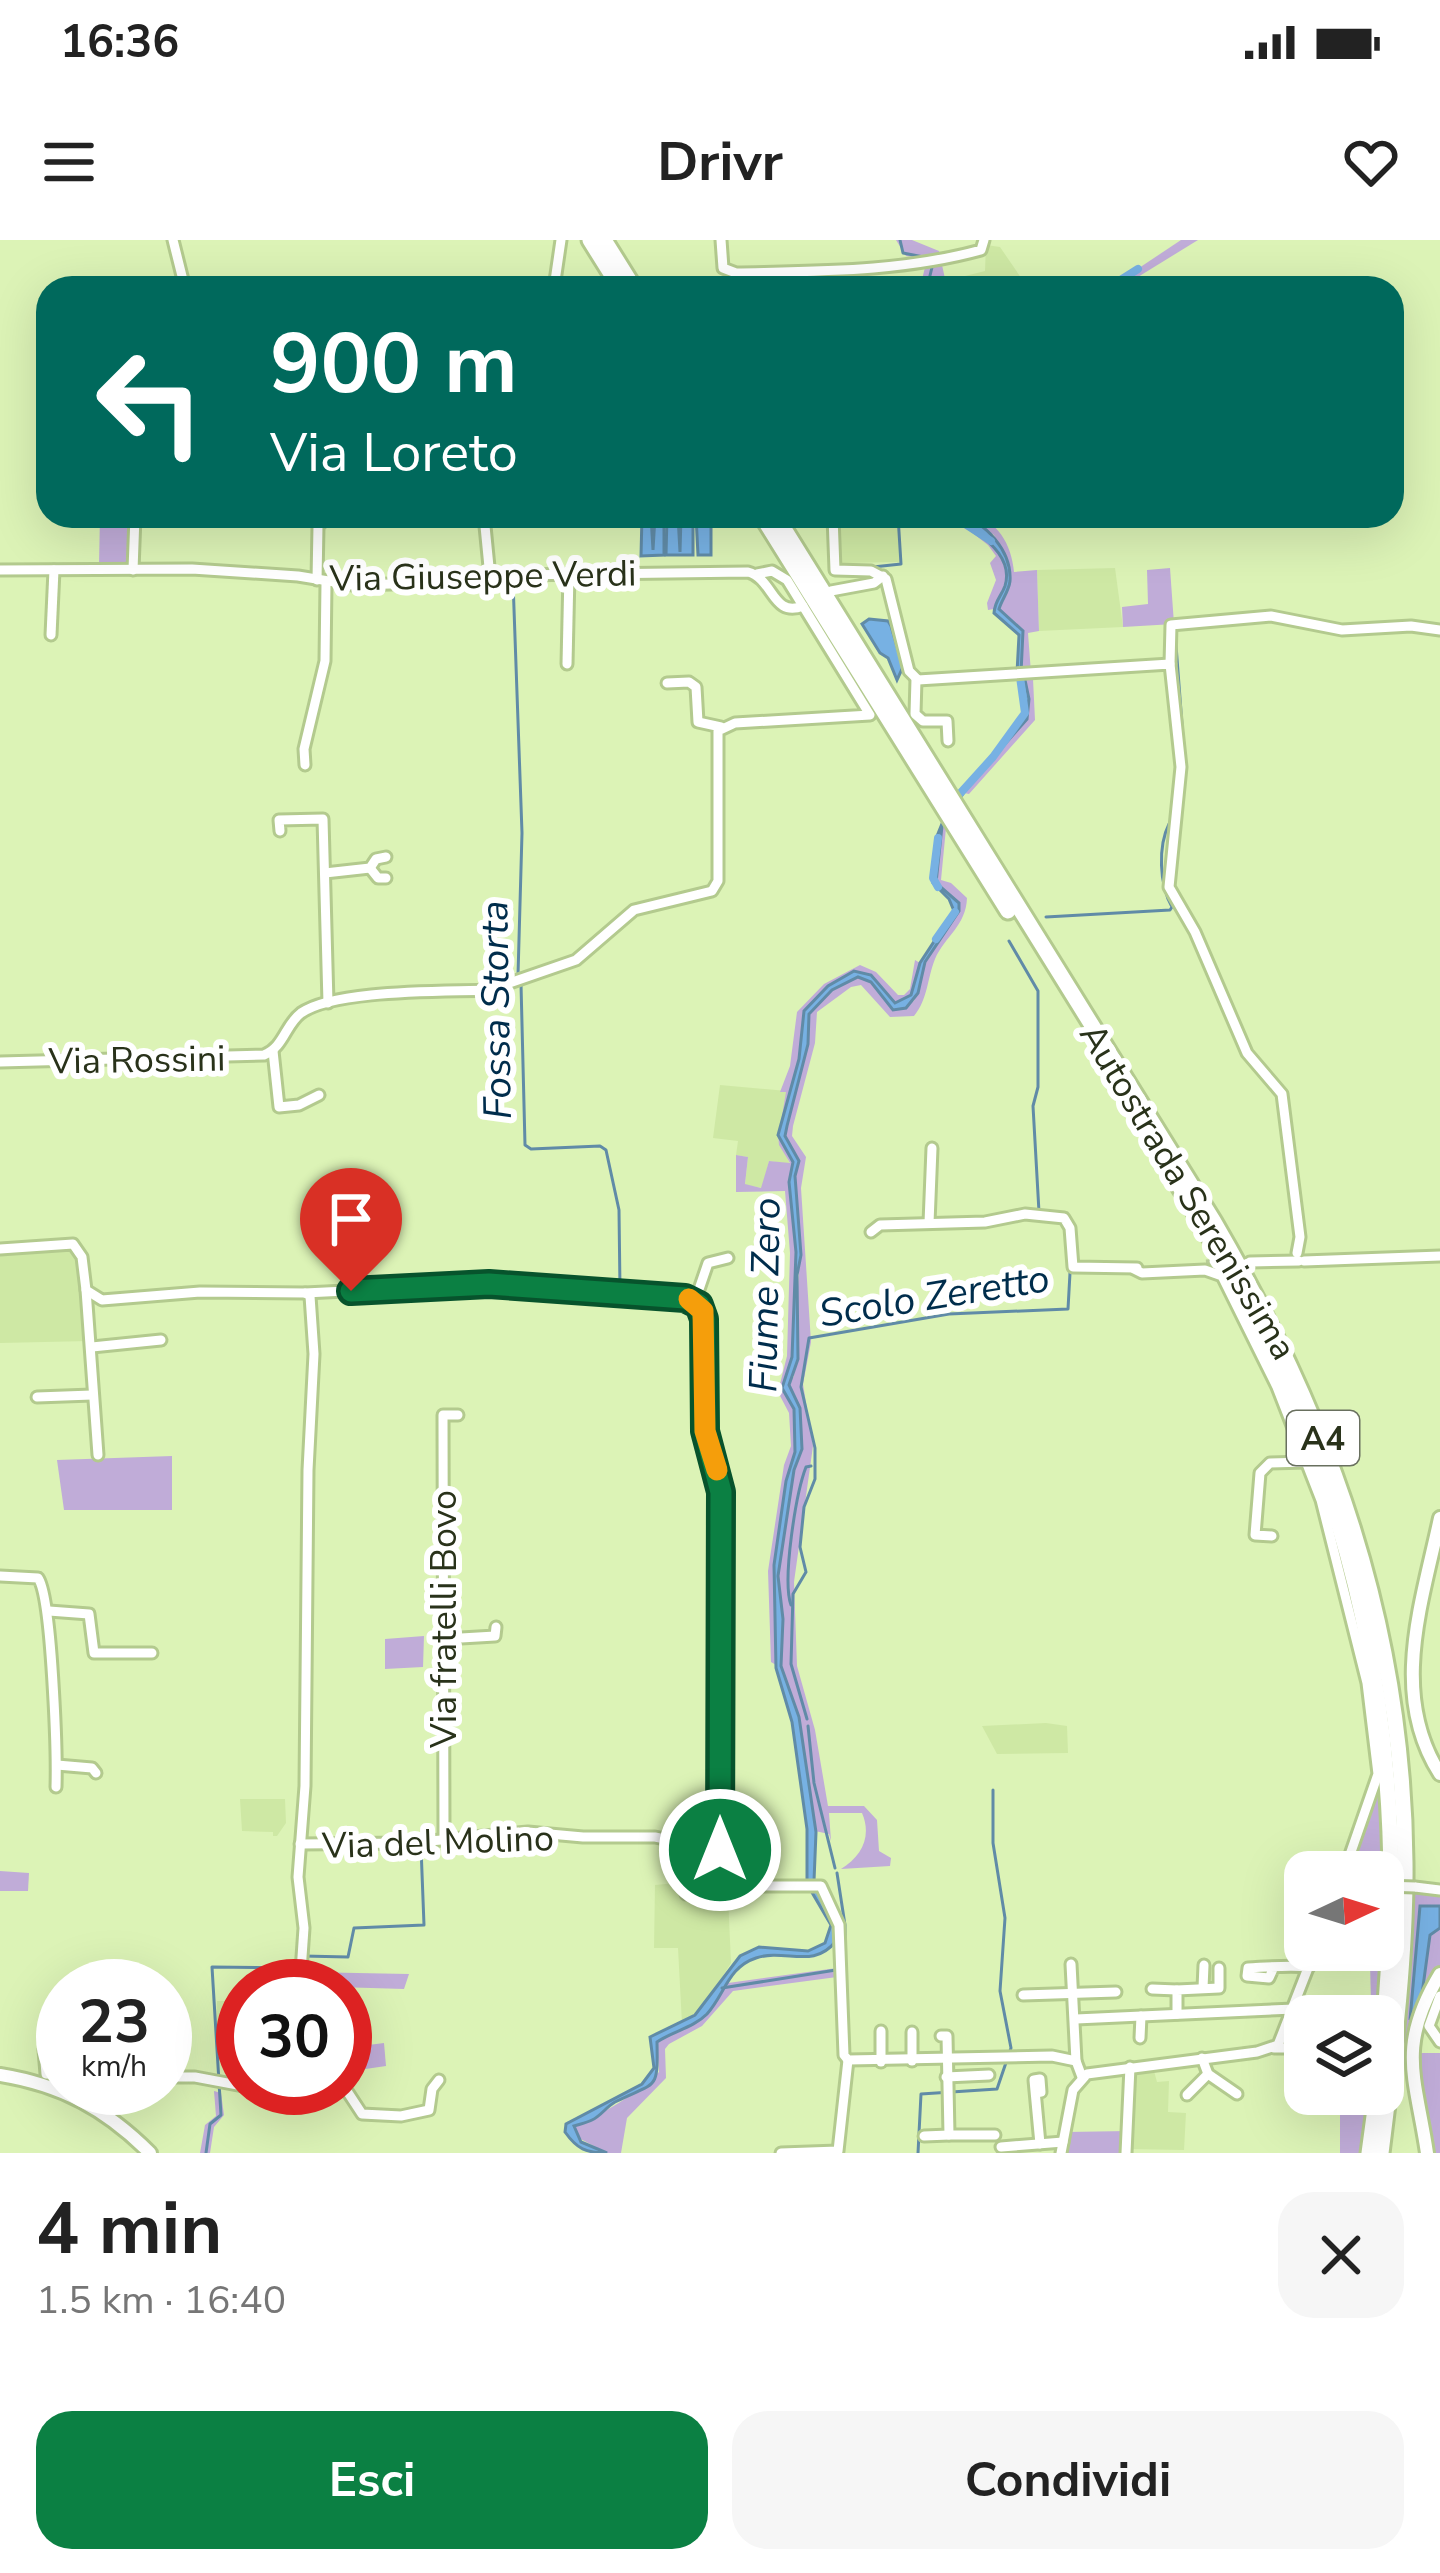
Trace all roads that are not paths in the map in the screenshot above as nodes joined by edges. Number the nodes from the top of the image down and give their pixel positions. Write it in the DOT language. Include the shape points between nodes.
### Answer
graph roads {
  1 [pos="172,240"];
  2 [pos="561,240"];
  3 [pos="590,240"];
  4 [pos="604,240"];
  5 [pos="721,240"];
  6 [pos="984,240"];
  7 [pos="836,271"];
  8 [pos="182,276"];
  9 [pos="556,276"];
  10 [pos="612,276"];
  11 [pos="626,276"];
  12 [pos="836,276"];
  13 [pos="135,528"];
  14 [pos="318,528"];
  15 [pos="485,528"];
  16 [pos="770,528"];
  17 [pos="783,528"];
  18 [pos="834,528"];
  19 [pos="0,570"];
  20 [pos="53,570"];
  21 [pos="133,570"];
  22 [pos="569,574"];
  23 [pos="757,574"];
  24 [pos="883,576"];
  25 [pos="490,577"];
  26 [pos="321,582"];
  27 [pos="831,591"];
  28 [pos="803,607"];
  29 [pos="1440,630"];
  30 [pos="51,635"];
  31 [pos="567,664"];
  32 [pos="1170,664"];
  33 [pos="916,679"];
  34 [pos="667,683"];
  35 [pos="722,728"];
  36 [pos="948,741"];
  37 [pos="305,765"];
  38 [pos="946,800"];
  39 [pos="956,816"];
  40 [pos="280,831"];
  41 [pos="386,857"];
  42 [pos="370,868"];
  43 [pos="326,873"];
  44 [pos="386,878"];
  45 [pos="328,1003"];
  46 [pos="273,1051"];
  47 [pos="0,1062"];
  48 [pos="319,1095"];
  49 [pos="932,1148"];
  50 [pos="929,1223"];
  51 [pos="872,1232"];
  52 [pos="0,1249"];
  53 [pos="1301,1256"];
  54 [pos="1440,1256"];
  55 [pos="728,1258"];
  56 [pos="1250,1262"];
  57 [pos="1206,1264"];
  58 [pos="1134,1269"];
  59 [pos="86,1290"];
  60 [pos="305,1293"];
  61 [pos="695,1301"];
  62 [pos="160,1340"];
  63 [pos="92,1347"];
  64 [pos="92,1395"];
  65 [pos="38,1397"];
  66 [pos="458,1415"];
  67 [pos="98,1455"];
  68 [pos="1307,1462"];
  69 [pos="1440,1518"];
  70 [pos="1272,1536"];
  71 [pos="0,1576"];
  72 [pos="49,1611"];
  73 [pos="496,1627"];
  74 [pos="443,1639"];
  75 [pos="152,1653"];
  76 [pos="57,1765"];
  77 [pos="96,1773"];
  78 [pos="1440,1774"];
  79 [pos="56,1787"];
  80 [pos="444,1839"];
  81 [pos="300,1844"];
  82 [pos="1351,1851"];
  83 [pos="718,1856"];
  84 [pos="746,1886"];
  85 [pos="1404,1887"];
  86 [pos="1440,1890"];
  87 [pos="686,1894"];
  88 [pos="303,1959"];
  89 [pos="1072,1964"];
  90 [pos="1204,1965"];
  91 [pos="1274,1967"];
  92 [pos="1284,1967"];
  93 [pos="1219,1968"];
  94 [pos="1440,1974"];
  95 [pos="1204,1988"];
  96 [pos="1152,1989"];
  97 [pos="1177,1990"];
  98 [pos="1074,1992"];
  99 [pos="1116,1992"];
  100 [pos="1023,1995"];
  101 [pos="1386,1995"];
  102 [pos="1440,1996"];
  103 [pos="1284,2009"];
  104 [pos="1178,2014"];
  105 [pos="1141,2016"];
  106 [pos="1076,2019"];
  107 [pos="880,2031"];
  108 [pos="912,2032"];
  109 [pos="1284,2035"];
  110 [pos="940,2036"];
  111 [pos="1140,2038"];
  112 [pos="1440,2042"];
  113 [pos="1274,2048"];
  114 [pos="1284,2048"];
  115 [pos="946,2059"];
  116 [pos="848,2060"];
  117 [pos="912,2061"];
  118 [pos="1076,2061"];
  119 [pos="881,2062"];
  120 [pos="1204,2066"];
  121 [pos="1130,2067"];
  122 [pos="0,2075"];
  123 [pos="989,2075"];
  124 [pos="946,2077"];
  125 [pos="1082,2077"];
  126 [pos="439,2080"];
  127 [pos="36,2083"];
  128 [pos="1036,2093"];
  129 [pos="1238,2094"];
  130 [pos="1187,2096"];
  131 [pos="113,2115"];
  132 [pos="372,2115"];
  133 [pos="1375,2115"];
  134 [pos="949,2135"];
  135 [pos="924,2136"];
  136 [pos="1040,2144"];
  137 [pos="1062,2148"];
  138 [pos="150,2153"];
  139 [pos="781,2153"];
  140 [pos="1126,2153"];
  141 [pos="1370,2153"];
  142 [pos="1381,2153"];
  143 [pos="1427,2153"];
  1 -- 8 [label="street"];
  2 -- 9 [label="street"];
  3 -- 10 [label="highway"];
  4 -- 11 [label="highway"];
  5 -- 7 [label="street" via="728,272"];
  6 -- 7 [label="street" via="981,250 934,261"];
  7 -- 12 [label="street"];
  13 -- 21 [label="street"];
  14 -- 26 [label="street"];
  15 -- 25 [label="street"];
  16 -- 38 [label="highway, Autostrada Serenissima / A4"];
  17 -- 38 [label="highway, Autostrada Serenissima / A4"];
  18 -- 24 [label="street" via="836,570"];
  19 -- 20 [label="street, Via Giuseppe Verdi"];
  20 -- 21 [label="street, Via Giuseppe Verdi"];
  20 -- 30 [label="street"];
  21 -- 26 [label="street, Via Giuseppe Verdi"];
  22 -- 23 [label="street, Via Giuseppe Verdi"];
  22 -- 25 [label="street, Via Giuseppe Verdi"];
  22 -- 31 [label="street"];
  23 -- 28 [label="street" via="782,607"];
  23 -- 35 [label="street" via="780,573 795,591 870,715"];
  24 -- 27 [label="street"];
  24 -- 33 [label="street"];
  25 -- 26 [label="street, Via Giuseppe Verdi"];
  26 -- 37 [label="street" via="325,661"];
  29 -- 32 [label="street" via="1342,630 1271,616 1171,625"];
  32 -- 33 [label="street"];
  32 -- 53 [label="street" via="1180,784 1170,891 1246,1053 1282,1094"];
  33 -- 36 [label="street" via="915,714 923,722 947,721"];
  34 -- 35 [label="street" via="689,682 698,722"];
  35 -- 45 [label="street" via="716,887 707,894 634,910 576,960 490,990"];
  38 -- 39 [label="highway, Autostrada Serenissima / A4"];
  39 -- 101 [label="highway, Autostrada Serenissima / A4" via="1252,1310 1331,1497 1367,1630 1387,1766"];
  39 -- 142 [label="highway, Autostrada Serenissima / A4" via="1264,1307 1343,1493 1388,1676 1404,1827 1401,1977"];
  40 -- 43 [label="street" via="279,820 323,819"];
  41 -- 42 [label="street"];
  42 -- 43 [label="street"];
  42 -- 44 [label="street"];
  43 -- 45 [label="street"];
  45 -- 46 [label="street, Via Rossini" via="298,1016"];
  46 -- 47 [label="street, Via Rossini"];
  46 -- 48 [label="street, Via Rossini" via="279,1107"];
  49 -- 50 [label="street"];
  50 -- 51 [label="street"];
  50 -- 58 [label="street" via="1025,1214 1064,1219 1073,1267"];
  52 -- 59 [label="street" via="73,1244"];
  53 -- 54 [label="street"];
  53 -- 56 [label="street"];
  55 -- 61 [label="street" via="708,1263"];
  57 -- 58 [label="street"];
  58 -- 68 [label="street" via="1222,1276"];
  59 -- 60 [label="street" via="102,1300"];
  59 -- 63 [label="street"];
  60 -- 61 [label="street" via="489,1284"];
  60 -- 81 [label="street, Via del Molino" via="314,1354"];
  61 -- 83 [label="street" via="704,1319 704,1416 721,1492"];
  62 -- 63 [label="street"];
  63 -- 64 [label="street"];
  64 -- 65 [label="street"];
  64 -- 67 [label="street"];
  66 -- 74 [label="street, Via fratelli Bovo" via="442,1415"];
  68 -- 70 [label="street" via="1270,1463 1261,1472 1255,1535"];
  68 -- 82 [label="street" via="1366,1683 1378,1774"];
  69 -- 78 [label="main road" via="1411,1681 1419,1734"];
  71 -- 72 [label="street" via="38,1578"];
  72 -- 75 [label="street" via="89,1614 94,1653"];
  72 -- 76 [label="street"];
  73 -- 74 [label="street" via="495,1636"];
  74 -- 80 [label="street, Via fratelli Bovo"];
  76 -- 77 [label="street"];
  76 -- 79 [label="street"];
  80 -- 81 [label="street, Via del Molino"];
  80 -- 83 [label="street, Via del Molino" via="635,1835"];
  81 -- 88 [label="street"];
  83 -- 84 [label="street"];
  84 -- 87 [label="street"];
  84 -- 116 [label="street" via="821,1886 839,1921"];
  85 -- 86 [label="street, bridge"];
  89 -- 98 [label="street"];
  90 -- 95 [label="street"];
  91 -- 92 [label="street"];
  93 -- 95 [label="street" via="1219,1988"];
  94 -- 143 [label="main road" via="1412,2052"];
  95 -- 97 [label="street"];
  96 -- 97 [label="street"];
  97 -- 104 [label="street"];
  98 -- 99 [label="street"];
  98 -- 100 [label="street"];
  98 -- 106 [label="street"];
  102 -- 112 [label="street" via="1430,2024"];
  103 -- 104 [label="street"];
  104 -- 105 [label="street"];
  105 -- 106 [label="street"];
  105 -- 111 [label="street"];
  106 -- 118 [label="street"];
  107 -- 119 [label="street"];
  108 -- 117 [label="street"];
  109 -- 113 [label="street"];
  110 -- 115 [label="street" via="947,2036"];
  113 -- 114 [label="street"];
  113 -- 120 [label="street"];
  115 -- 117 [label="street"];
  115 -- 118 [label="street"];
  115 -- 124 [label="street"];
  116 -- 119 [label="street"];
  116 -- 139 [label="street" via="838,2151"];
  117 -- 119 [label="street"];
  118 -- 125 [label="street"];
  120 -- 121 [label="street" via="1185,2060"];
  120 -- 129 [label="street"];
  120 -- 130 [label="street"];
  121 -- 125 [label="street"];
  121 -- 140 [label="street"];
  122 -- 127 [label="main road"];
  123 -- 124 [label="street"];
  124 -- 134 [label="street"];
  125 -- 137 [label="street"];
  126 -- 132 [label="street" via="429,2110"];
  128 -- 136 [label="street"];
  131 -- 138 [label="main road"];
  133 -- 141 [label="highway"];
  134 -- 135 [label="street"];
  134 -- 136 [label="street" via="995,2135 996,2147"];
  136 -- 137 [label="street"];
}
